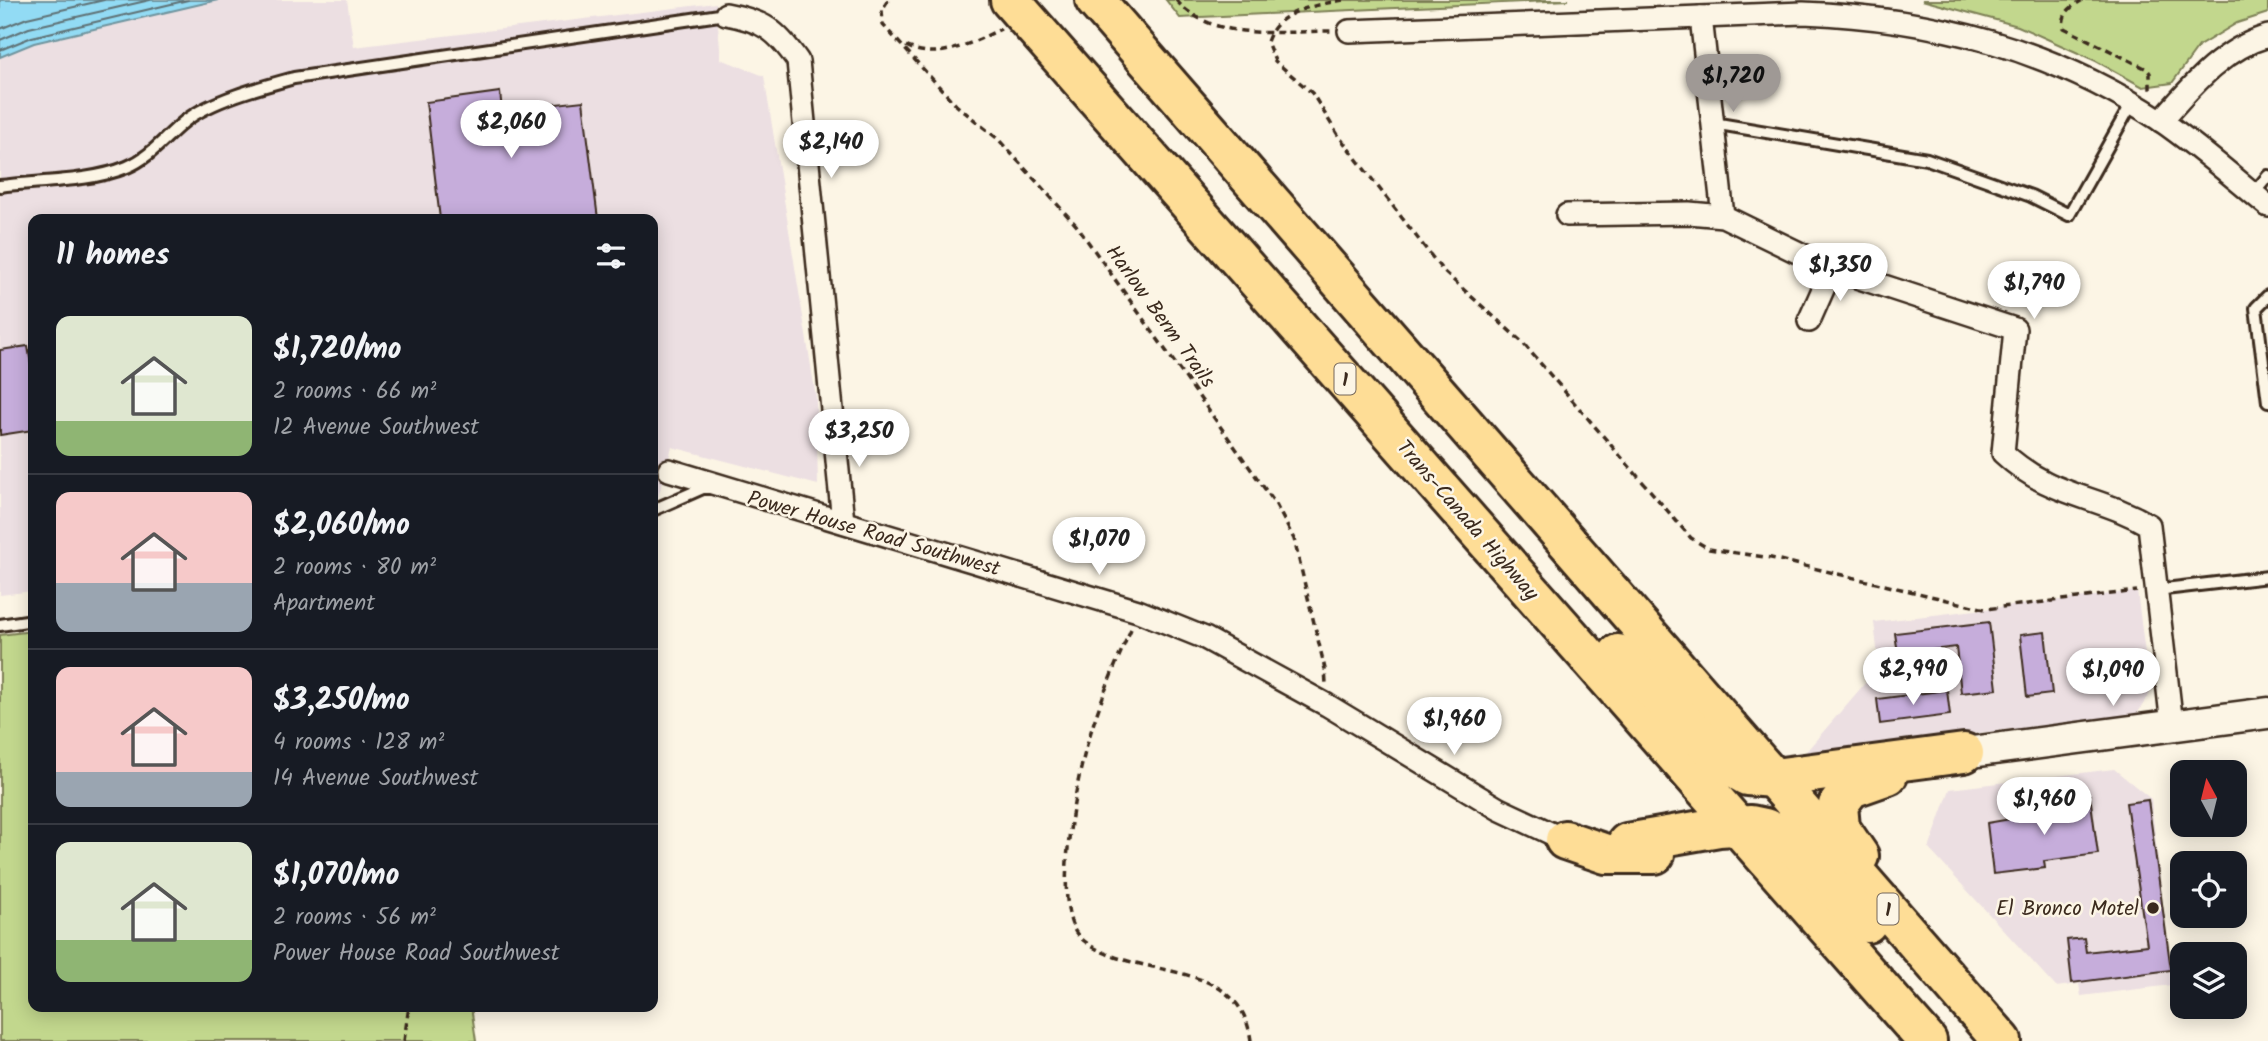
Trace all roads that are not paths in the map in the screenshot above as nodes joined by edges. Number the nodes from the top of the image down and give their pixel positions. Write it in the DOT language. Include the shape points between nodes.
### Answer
graph roads {
  1 [pos="1095,0"];
  2 [pos="1007,8"];
  3 [pos="726,14"];
  4 [pos="1701,17"];
  5 [pos="1349,31"];
  6 [pos="2268,36"];
  7 [pos="2141,98"];
  8 [pos="2161,121"];
  9 [pos="1713,123"];
  10 [pos="2268,176"];
  11 [pos="0,186"];
  12 [pos="2261,200"];
  13 [pos="1567,215"];
  14 [pos="1723,216"];
  15 [pos="1832,269"];
  16 [pos="2268,296"];
  17 [pos="1809,321"];
  18 [pos="2268,402"];
  19 [pos="1414,458"];
  20 [pos="669,470"];
  21 [pos="722,488"];
  22 [pos="658,508"];
  23 [pos="843,522"];
  24 [pos="2268,577"];
  25 [pos="2156,590"];
  26 [pos="28,621"];
  27 [pos="0,625"];
  28 [pos="1681,672"];
  29 [pos="2268,713"];
  30 [pos="2172,725"];
  31 [pos="1964,753"];
  32 [pos="1675,756"];
  33 [pos="1774,778"];
  34 [pos="1736,825"];
  35 [pos="1566,840"];
  36 [pos="1627,842"];
  37 [pos="1806,905"];
  38 [pos="1993,1039"];
  39 [pos="1927,1041"];
  1 -- 28 [label="highway, 1"];
  2 -- 19 [label="highway, Trans-Canada Highway / 1"];
  3 -- 11 [label="lane" via="294,78 243,93 187,120 147,157 128,167"];
  3 -- 23 [label="street" via="755,19 772,30 798,61"];
  4 -- 5 [label="street"];
  4 -- 7 [label="street" via="1803,13 1911,22 1999,43"];
  4 -- 9 [label="street"];
  6 -- 8 [label="street" via="2217,63"];
  7 -- 8 [label="street"];
  7 -- 9 [label="lane" via="2069,215 2031,196 1927,159"];
  8 -- 12 [label="street"];
  9 -- 14 [label="street"];
  10 -- 12 [label="lane"];
  13 -- 14 [label="street"];
  14 -- 15 [label="street"];
  15 -- 17 [label="street"];
  15 -- 25 [label="street" via="2015,329 2003,453 2023,471 2060,491 2129,513 2149,525"];
  16 -- 18 [label="lane" via="2256,308"];
  19 -- 32 [label="highway, Trans-Canada Highway / 1"];
  19 -- 33 [label="highway" via="1514,544 1726,764 1747,776"];
  20 -- 21 [label="street, Power House Road Southwest"];
  21 -- 22 [label="lane" via="703,488"];
  21 -- 23 [label="street, Power House Road Southwest"];
  23 -- 35 [label="street, Power House Road Southwest" via="1138,611 1205,638 1499,809"];
  24 -- 25 [label="lane"];
  25 -- 30 [label="street"];
  26 -- 27 [label="lane"];
  28 -- 31 [label="highway" via="1760,736 1799,754 1865,761"];
  28 -- 33 [label="highway, 1"];
  29 -- 30 [label="street"];
  30 -- 31 [label="street"];
  31 -- 33 [label="highway"];
  31 -- 38 [label="highway" via="1861,783 1843,796 1837,816 1850,845 1932,942"];
  32 -- 34 [label="highway, Trans-Canada Highway / 1"];
  32 -- 36 [label="highway" via="1684,786 1682,811 1662,830"];
  33 -- 38 [label="highway, 1"];
  34 -- 36 [label="highway"];
  34 -- 37 [label="highway, Trans-Canada Highway / 1"];
  34 -- 38 [label="highway" via="1765,828 1787,839"];
  35 -- 36 [label="highway"];
  35 -- 37 [label="highway" via="1626,856 1692,849 1726,852 1743,858"];
  37 -- 39 [label="highway, Trans-Canada Highway / 1"];
}
